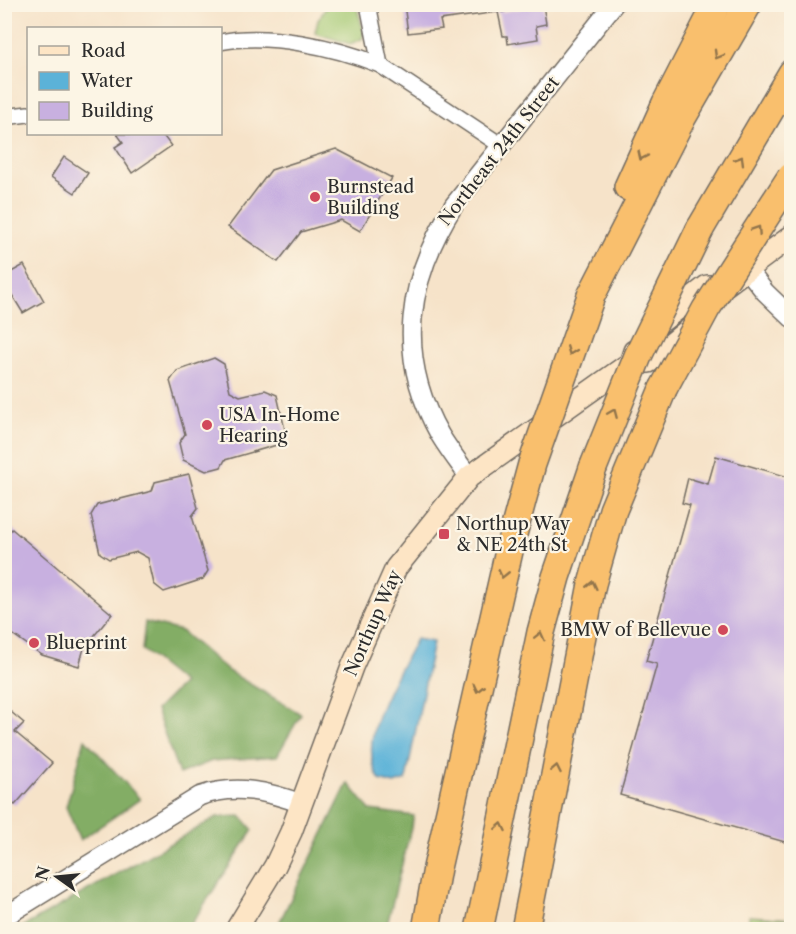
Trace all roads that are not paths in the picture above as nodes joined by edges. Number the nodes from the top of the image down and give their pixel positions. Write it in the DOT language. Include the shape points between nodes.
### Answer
graph roads {
  1 [pos="368,4"];
  2 [pos="614,4"];
  3 [pos="717,4"];
  4 [pos="748,4"];
  5 [pos="222,42"];
  6 [pos="380,65"];
  7 [pos="792,73"];
  8 [pos="792,91"];
  9 [pos="27,114"];
  10 [pos="4,117"];
  11 [pos="762,124"];
  12 [pos="502,146"];
  13 [pos="791,177"];
  14 [pos="792,236"];
  15 [pos="747,269"];
  16 [pos="591,296"];
  17 [pos="792,318"];
  18 [pos="469,477"];
  19 [pos="302,804"];
  20 [pos="437,868"];
  21 [pos="490,884"];
  22 [pos="4,917"];
  23 [pos="236,930"];
  24 [pos="419,930"];
  25 [pos="426,930"];
  26 [pos="479,930"];
  27 [pos="486,930"];
  28 [pos="525,930"];
  1 -- 6 [label="street"];
  2 -- 12 [label="street, Northeast 24th Street"];
  3 -- 16 [label="highway, one-way" via="630,180"];
  4 -- 16 [label="highway, one-way" via="682,118"];
  5 -- 6 [label="street" via="263,38 293,42"];
  6 -- 12 [label="street"];
  7 -- 11 [label="highway"];
  8 -- 11 [label="highway"];
  9 -- 10 [label="street"];
  21 -- 11 [label="highway, one-way, bridge" via="541,632 593,468 638,356 700,229"];
  12 -- 18 [label="street, Northeast 24th Street" via="454,205 434,237 418,278 412,315 413,355 423,396 440,435"];
  28 -- 13 [label="highway, one-way, bridge" via="592,584 613,510 663,389 706,309"];
  14 -- 15 [label="main road, Northup Way"];
  15 -- 17 [label="street"];
  15 -- 18 [label="main road, Northup Way" via="724,286 706,286 639,339 630,363"];
  16 -- 20 [label="highway, one-way, bridge" via="532,464 512,538"];
  18 -- 19 [label="main road, Northup Way" via="396,568 352,667"];
  19 -- 22 [label="street" via="276,794 232,789 200,796"];
  19 -- 23 [label="main road, Northup Way" via="275,866"];
  20 -- 24 [label="highway"];
  20 -- 25 [label="highway"];
  21 -- 26 [label="highway"];
  21 -- 27 [label="highway"];
}
